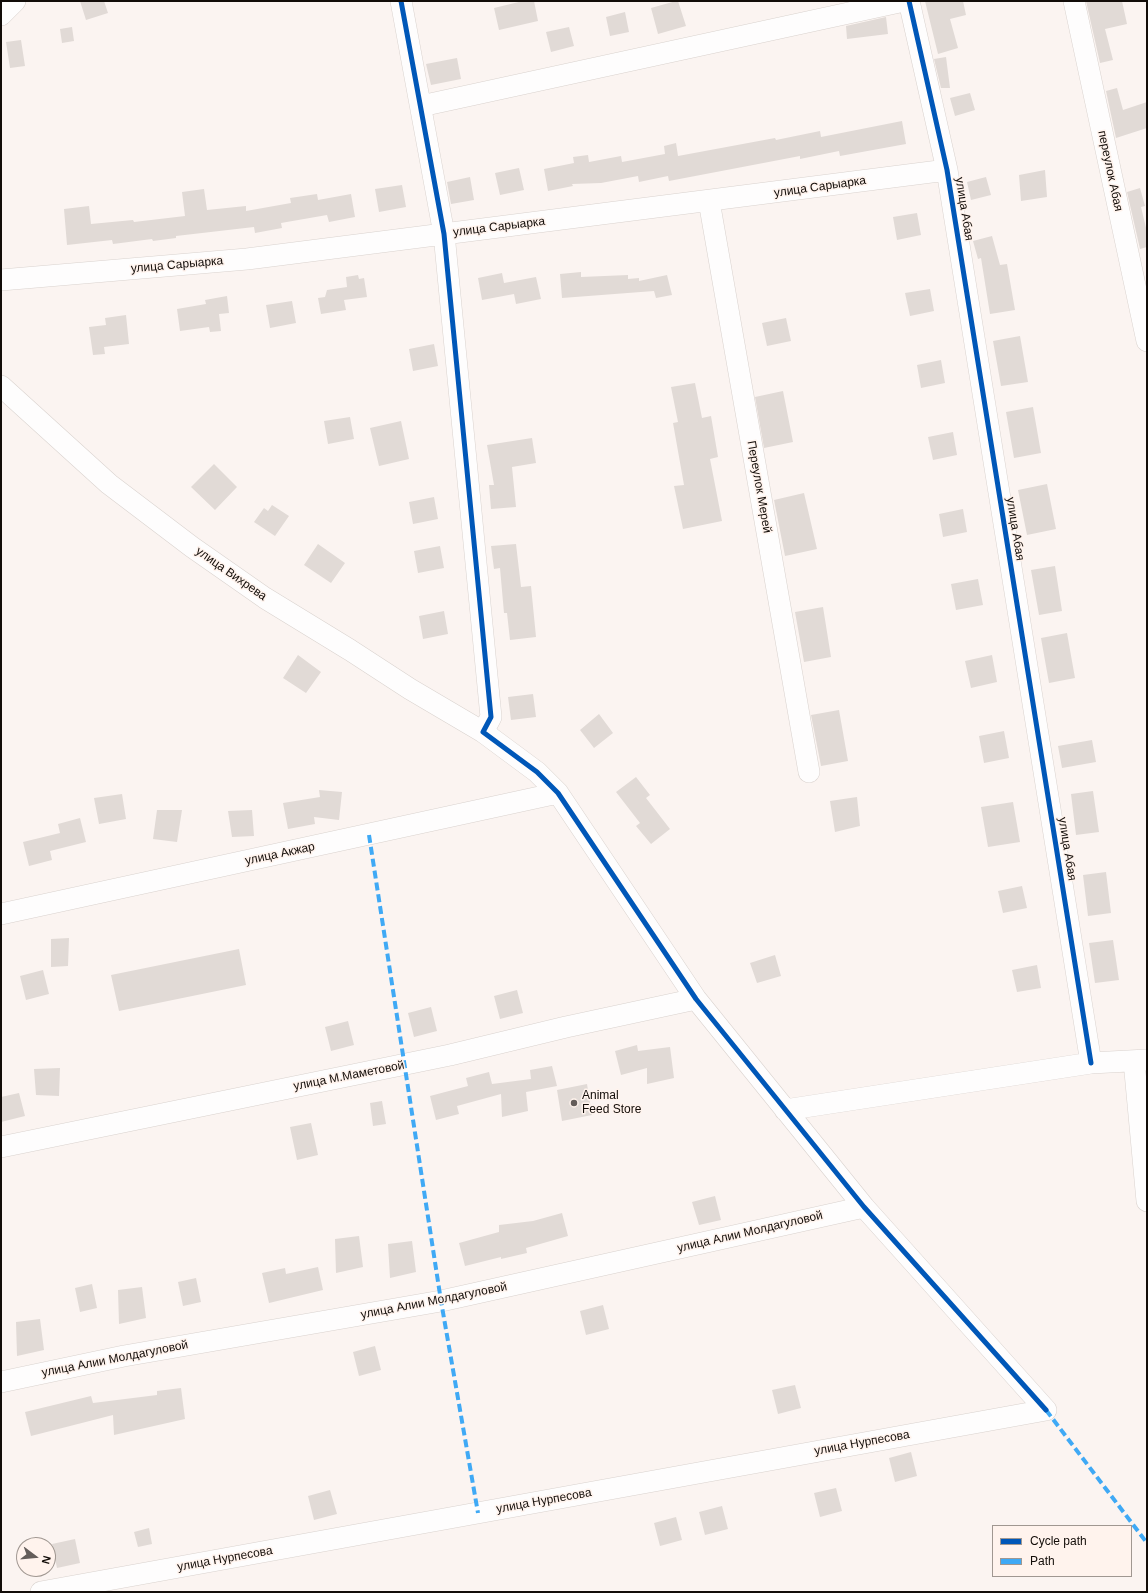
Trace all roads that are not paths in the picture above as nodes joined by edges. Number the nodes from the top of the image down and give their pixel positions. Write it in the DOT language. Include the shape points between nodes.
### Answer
graph roads {
  1 [pos="15,1"];
  2 [pos="401,1"];
  3 [pos="904,1"];
  4 [pos="909,1"];
  5 [pos="1074,1"];
  6 [pos="1,15"];
  7 [pos="421,106"];
  8 [pos="947,170"];
  9 [pos="709,201"];
  10 [pos="444,234"];
  11 [pos="1,280"];
  12 [pos="1147,341"];
  13 [pos="4,396"];
  14 [pos="483,732"];
  15 [pos="809,772"];
  16 [pos="558,793"];
  17 [pos="1,914"];
  18 [pos="696,999"];
  19 [pos="1140,1060"];
  20 [pos="1091,1063"];
  21 [pos="785,1110"];
  22 [pos="1,1146"];
  23 [pos="1147,1201"];
  24 [pos="864,1207"];
  25 [pos="1,1382"];
  26 [pos="1046,1410"];
  27 [pos="41,1592"];
  1 -- 6 [label="street"];
  2 -- 7 [label="street"];
  3 -- 7 [label="street"];
  4 -- 8 [label="street, улица Абая"];
  5 -- 12 [label="street, переулок Абая"];
  7 -- 10 [label="street"];
  8 -- 9 [label="street, улица Сарыарка"];
  8 -- 20 [label="street, улица Абая"];
  9 -- 10 [label="street, улица Сарыарка"];
  9 -- 15 [label="street, Переулок Мерей"];
  10 -- 11 [label="street, улица Сарыарка" via="247,259"];
  10 -- 14 [label="street" via="491,717"];
  13 -- 14 [label="street, улица Вихрева" via="109,484 192,548 265,598"];
  14 -- 16 [label="street, улица Вихрева" via="537,772"];
  16 -- 17 [label="street, улица Акжар"];
  16 -- 18 [label="street, улица Вихрева"];
  18 -- 21 [label="street, улица Вихрева"];
  18 -- 22 [label="street, улица М.Маметовой" via="450,1055"];
  19 -- 20 [label="street"];
  19 -- 23 [label="street"];
  20 -- 21 [label="street"];
  21 -- 24 [label="street, улица Вихрева"];
  24 -- 25 [label="street, улица Алии Молдагуловой" via="441,1301 124,1356"];
  24 -- 26 [label="street, улица Вихрева"];
  26 -- 27 [label="street, улица Нурпесова"];
}
